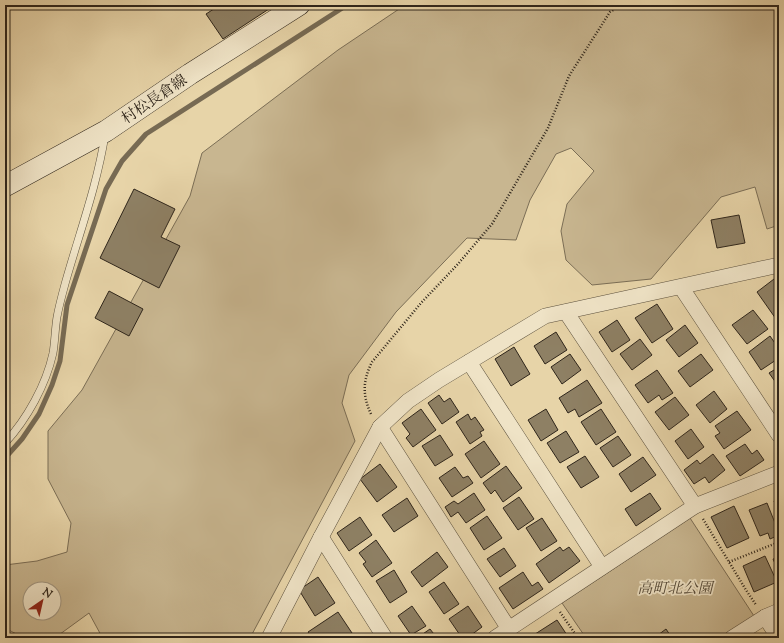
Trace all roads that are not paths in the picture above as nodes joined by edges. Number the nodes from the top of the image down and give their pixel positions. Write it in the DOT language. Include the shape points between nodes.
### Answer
graph roads {
  1 [pos="299,5"];
  2 [pos="106,131"];
  3 [pos="6,183"];
  4 [pos="779,265"];
  5 [pos="682,287"];
  6 [pos="566,312"];
  7 [pos="469,362"];
  8 [pos="380,428"];
  9 [pos="779,435"];
  10 [pos="5,443"];
  11 [pos="779,473"];
  12 [pos="695,506"];
  13 [pos="321,537"];
  14 [pos="602,567"];
  15 [pos="779,611"];
  16 [pos="765,616"];
  17 [pos="509,629"];
  18 [pos="269,638"];
  19 [pos="385,638"];
  20 [pos="495,638"];
  21 [pos="732,638"];
  22 [pos="779,638"];
  1 -- 2 [label="main road, 村松長倉線"];
  2 -- 3 [label="main road, 村松長倉線"];
  2 -- 10 [label="lane" via="94,190 57,314 53,353 44,381 31,407"];
  4 -- 5 [label="street"];
  5 -- 6 [label="street"];
  5 -- 9 [label="street"];
  6 -- 7 [label="street" via="545,316"];
  6 -- 12 [label="street"];
  7 -- 8 [label="street" via="408,402"];
  7 -- 14 [label="street"];
  8 -- 13 [label="street"];
  8 -- 17 [label="street"];
  11 -- 12 [label="street"];
  12 -- 14 [label="street"];
  13 -- 18 [label="street"];
  13 -- 19 [label="street"];
  14 -- 17 [label="street"];
  15 -- 16 [label="street"];
  16 -- 21 [label="street"];
  16 -- 22 [label="street"];
  17 -- 20 [label="street"];
}
